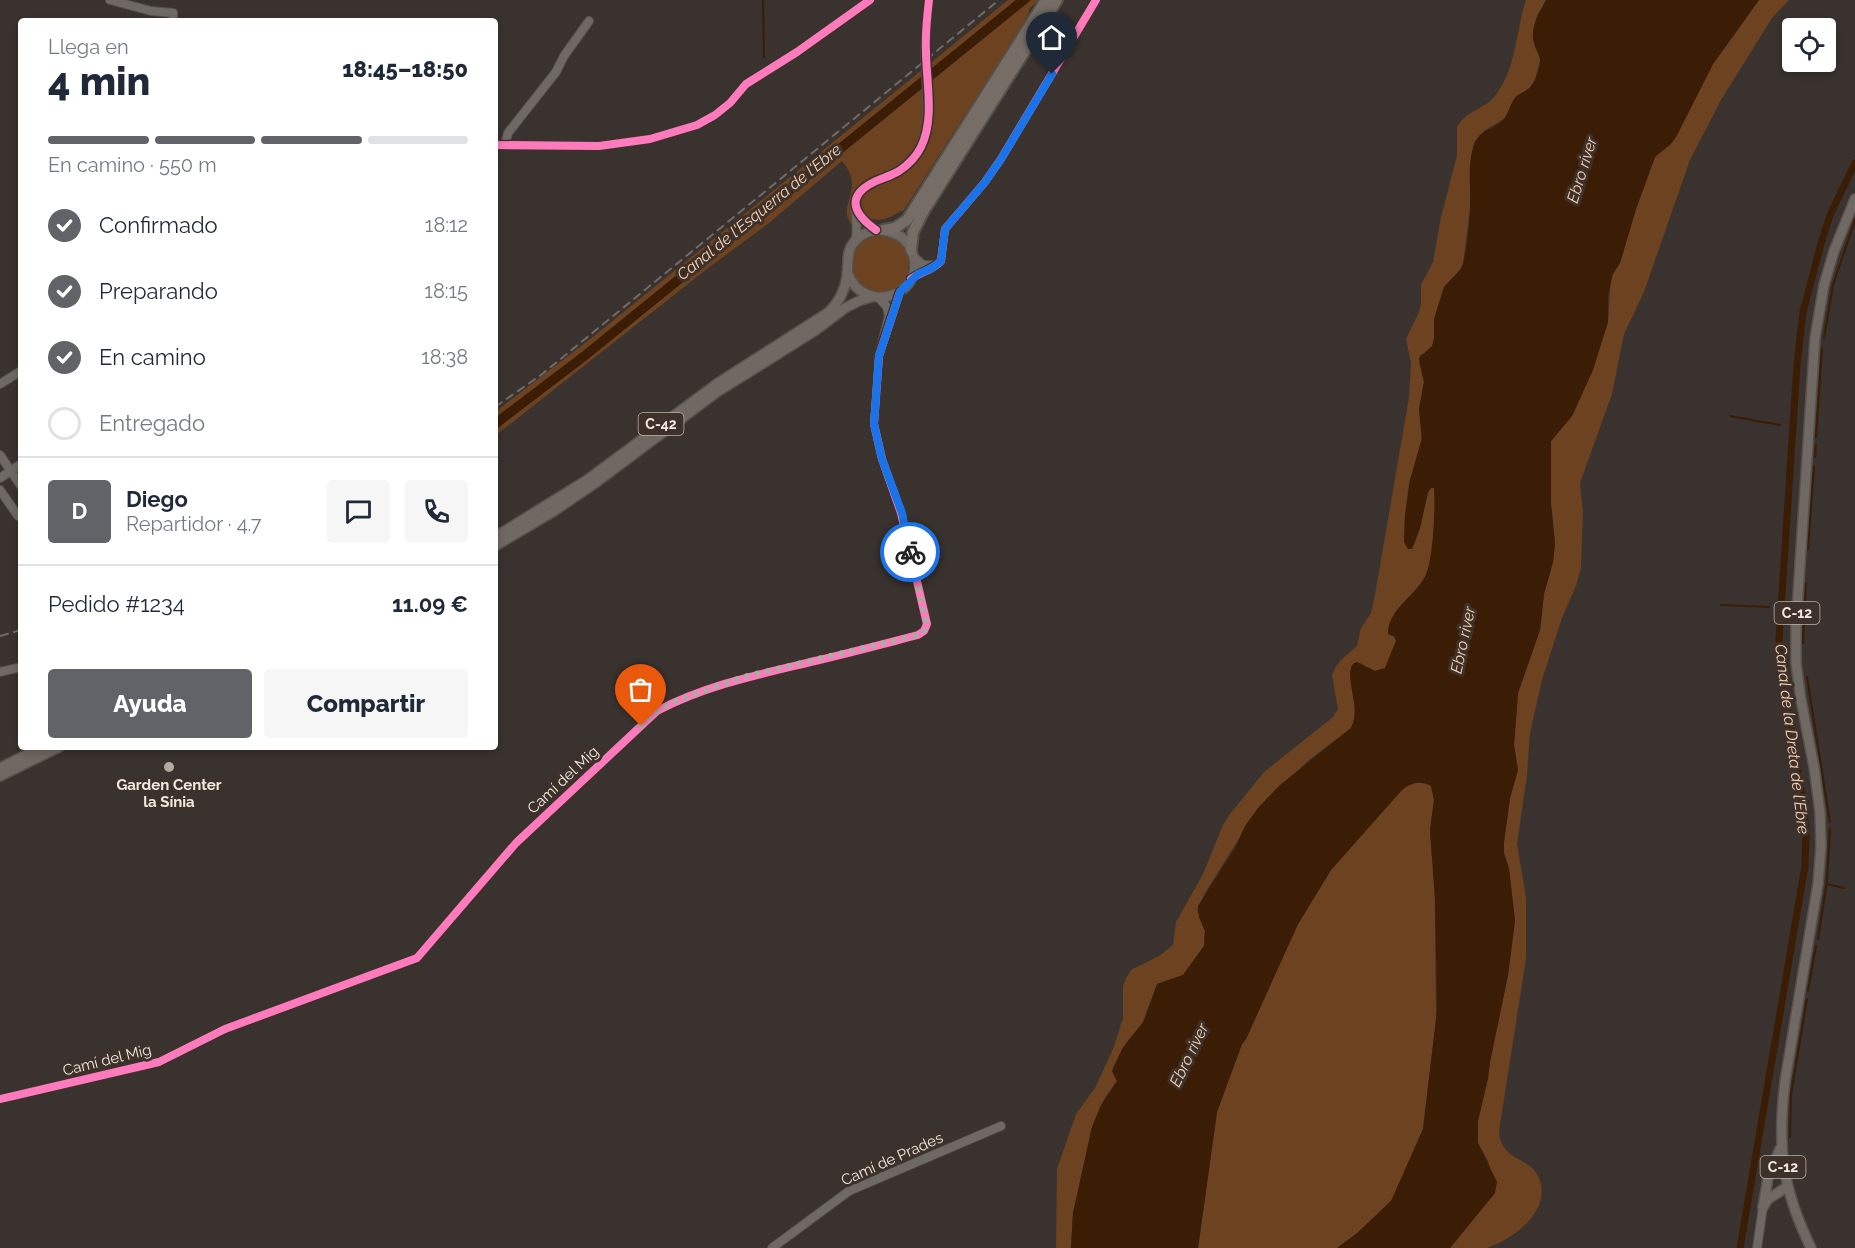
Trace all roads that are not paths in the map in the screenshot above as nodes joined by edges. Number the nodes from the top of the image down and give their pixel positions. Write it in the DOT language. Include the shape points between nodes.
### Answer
graph roads {
  1 [pos="110,0"];
  2 [pos="870,0"];
  3 [pos="929,0"];
  4 [pos="1046,0"];
  5 [pos="1057,0"];
  6 [pos="1096,0"];
  7 [pos="173,18"];
  8 [pos="589,21"];
  9 [pos="1032,33"];
  10 [pos="498,145"];
  11 [pos="505,145"];
  12 [pos="1855,200"];
  13 [pos="856,210"];
  14 [pos="880,230"];
  15 [pos="855,242"];
  16 [pos="912,253"];
  17 [pos="938,264"];
  18 [pos="848,273"];
  19 [pos="911,279"];
  20 [pos="900,292"];
  21 [pos="875,298"];
  22 [pos="887,329"];
  23 [pos="18,374"];
  24 [pos="0,384"];
  25 [pos="0,455"];
  26 [pos="18,466"];
  27 [pos="11,471"];
  28 [pos="0,478"];
  29 [pos="18,482"];
  30 [pos="0,490"];
  31 [pos="18,516"];
  32 [pos="498,535"];
  33 [pos="498,544"];
  34 [pos="18,668"];
  35 [pos="12,669"];
  36 [pos="18,671"];
  37 [pos="0,672"];
  38 [pos="36,750"];
  39 [pos="53,750"];
  40 [pos="0,768"];
  41 [pos="0,776"];
  42 [pos="0,1099"];
  43 [pos="1001,1126"];
  44 [pos="1781,1148"];
  45 [pos="1766,1179"];
  46 [pos="1786,1182"];
  47 [pos="1774,1196"];
  48 [pos="1792,1202"];
  49 [pos="1763,1207"];
  50 [pos="772,1248"];
  51 [pos="1757,1248"];
  52 [pos="1811,1248"];
  1 -- 7 [label="street" via="173,13"];
  2 -- 11 [label="street" via="746,84 730,104 697,124 650,139 600,146"];
  3 -- 13 [label="street, bridge" via="927,122 921,147 898,171 865,187 855,202"];
  4 -- 9 [label="highway"];
  5 -- 9 [label="highway"];
  6 -- 17 [label="street" via="1001,159 945,229 943,256"];
  8 -- 11 [label="street" via="556,72 508,133"];
  9 -- 14 [label="highway" via="907,220 895,228"];
  9 -- 16 [label="highway" via="923,213 913,232"];
  10 -- 11 [label="street"];
  12 -- 44 [label="main road, C-12" via="1824,285 1811,372 1796,663 1820,812 1821,846 1785,1082"];
  13 -- 14 [label="street" via="864,221"];
  13 -- 15 [label="street"];
  14 -- 15 [label="main road" via="864,234"];
  14 -- 16 [label="main road" via="900,236"];
  15 -- 18 [label="main road, C-42" via="848,255"];
  16 -- 17 [label="street" via="923,265"];
  16 -- 19 [label="main road"];
  17 -- 19 [label="street"];
  18 -- 21 [label="main road" via="859,291"];
  18 -- 32 [label="main road, C-42" via="840,299 824,317 718,383 587,480"];
  19 -- 20 [label="main road"];
  20 -- 21 [label="main road, C-42"];
  20 -- 22 [label="street"];
  21 -- 22 [label="street" via="889,312"];
  21 -- 33 [label="main road, C-42" via="845,308 717,393 554,511"];
  22 -- 42 [label="street, Camí del Mig" via="879,356 874,424 902,513 927,624 924,631 743,677 657,711 516,843 417,958 225,1029 159,1062"];
  23 -- 24 [label="street"];
  25 -- 27 [label="street"];
  26 -- 27 [label="street"];
  27 -- 28 [label="street"];
  27 -- 29 [label="street"];
  30 -- 31 [label="street"];
  34 -- 35 [label="street"];
  35 -- 36 [label="street"];
  35 -- 37 [label="street"];
  38 -- 40 [label="main road"];
  39 -- 41 [label="main road"];
  43 -- 50 [label="street, Camí de Prades" via="849,1191"];
  44 -- 45 [label="main road"];
  44 -- 46 [label="main road, C-12"];
  45 -- 46 [label="main road" via="1779,1176"];
  45 -- 47 [label="main road"];
  45 -- 49 [label="main road"];
  46 -- 47 [label="main road"];
  46 -- 48 [label="main road, C-12"];
  47 -- 48 [label="main road"];
  47 -- 49 [label="main road"];
  48 -- 52 [label="main road, C-12"];
  49 -- 51 [label="street"];
}
